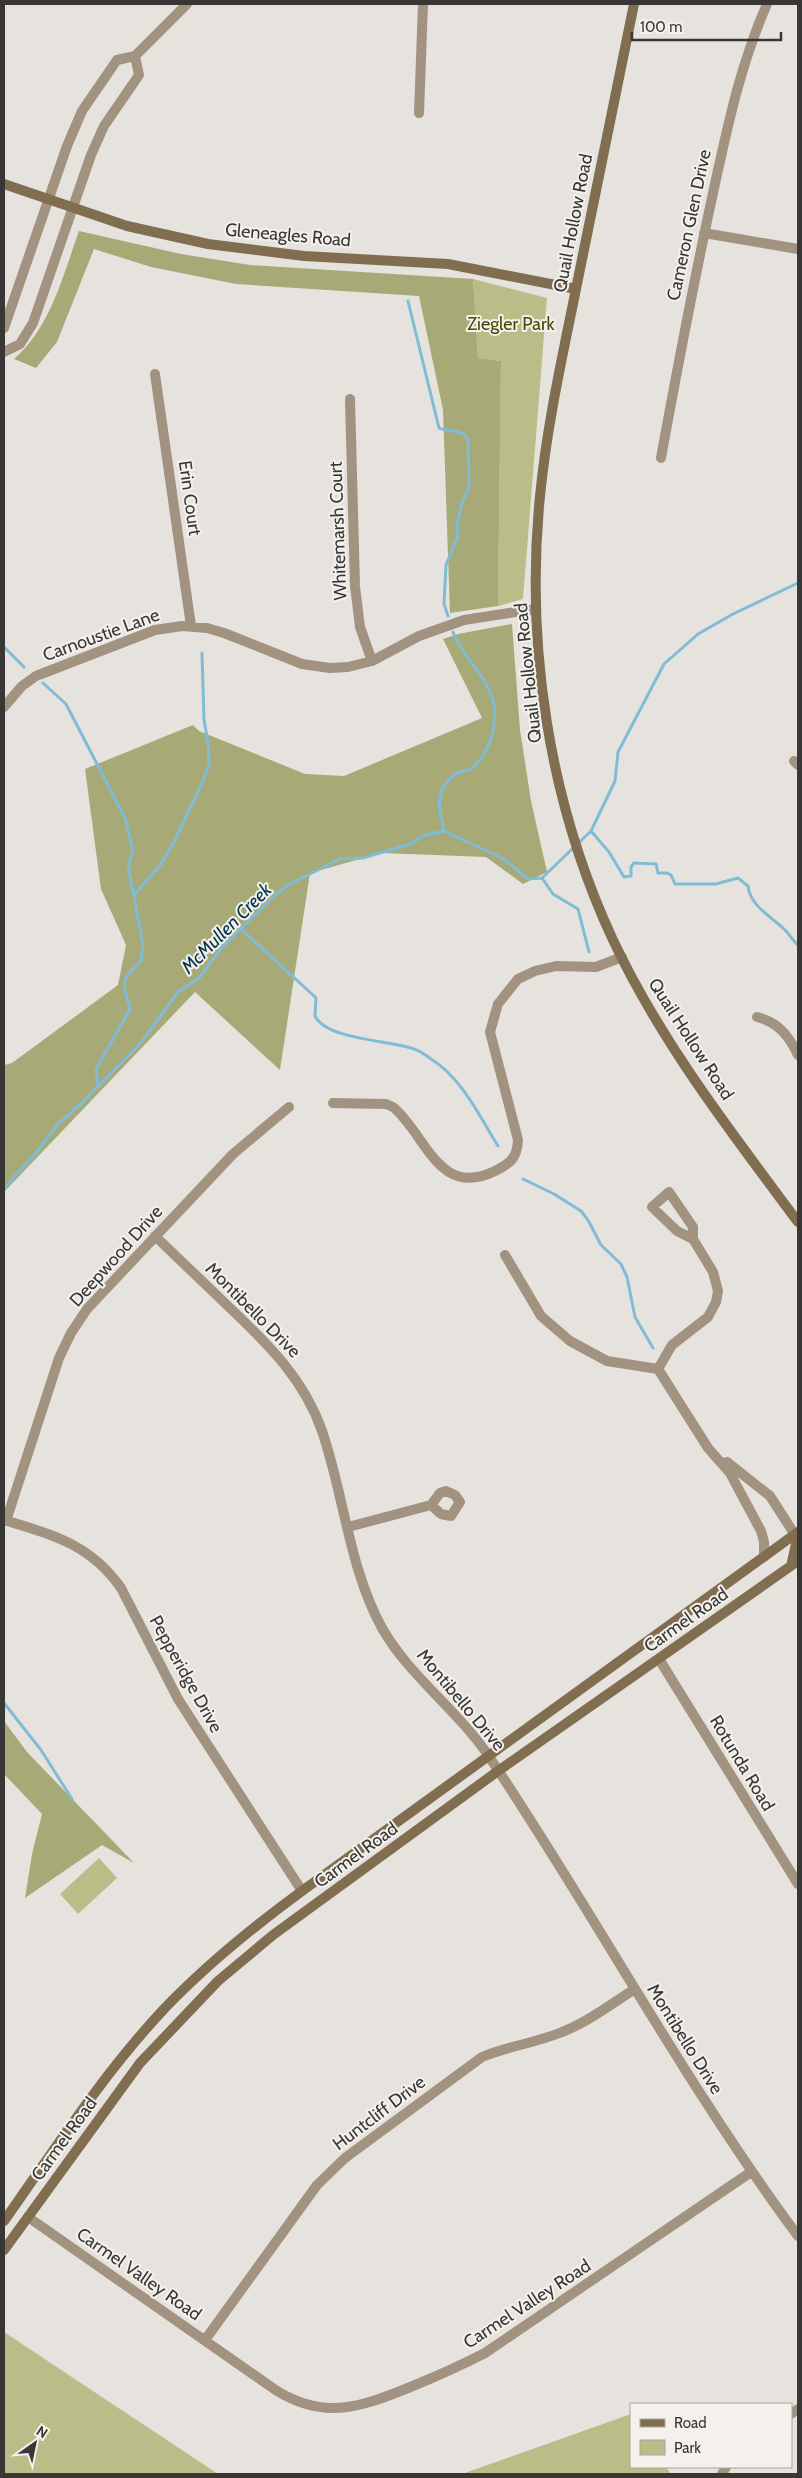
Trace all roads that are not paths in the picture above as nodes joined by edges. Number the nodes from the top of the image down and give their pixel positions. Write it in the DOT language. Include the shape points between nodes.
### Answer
graph roads {
  1 [pos="187,4"];
  2 [pos="423,4"];
  3 [pos="634,4"];
  4 [pos="767,4"];
  5 [pos="135,56"];
  6 [pos="419,113"];
  7 [pos="4,184"];
  8 [pos="48,200"];
  9 [pos="72,209"];
  10 [pos="704,233"];
  11 [pos="798,249"];
  12 [pos="576,289"];
  13 [pos="4,328"];
  14 [pos="4,352"];
  15 [pos="155,374"];
  16 [pos="350,399"];
  17 [pos="661,458"];
  18 [pos="535,609"];
  19 [pos="192,626"];
  20 [pos="372,660"];
  21 [pos="4,707"];
  22 [pos="622,957"];
  23 [pos="756,1017"];
  24 [pos="798,1055"];
  25 [pos="333,1103"];
  26 [pos="289,1107"];
  27 [pos="798,1222"];
  28 [pos="155,1236"];
  29 [pos="694,1239"];
  30 [pos="504,1255"];
  31 [pos="658,1369"];
  32 [pos="708,1448"];
  33 [pos="431,1505"];
  34 [pos="5,1521"];
  35 [pos="348,1526"];
  36 [pos="796,1534"];
  37 [pos="764,1557"];
  38 [pos="796,1565"];
  39 [pos="659,1658"];
  40 [pos="489,1756"];
  41 [pos="498,1771"];
  42 [pos="798,1884"];
  43 [pos="302,1891"];
  44 [pos="635,1989"];
  45 [pos="751,2172"];
  46 [pos="28,2217"];
  47 [pos="4,2221"];
  48 [pos="798,2236"];
  49 [pos="4,2250"];
  50 [pos="205,2340"];
  1 -- 5 [label="street"];
  2 -- 6 [label="street"];
  3 -- 12 [label="main road, Quail Hollow Road"];
  4 -- 10 [label="street, Cameron Glen Drive" via="740,74"];
  5 -- 8 [label="street" via="117,60 82,111"];
  5 -- 9 [label="street" via="139,75 104,126"];
  7 -- 8 [label="main road, Gleneagles Road"];
  8 -- 9 [label="main road, Gleneagles Road"];
  8 -- 13 [label="street"];
  9 -- 12 [label="main road, Gleneagles Road" via="161,234 234,248 304,256 448,264"];
  9 -- 14 [label="street" via="33,324 20,344"];
  10 -- 11 [label="street"];
  10 -- 17 [label="street, Cameron Glen Drive"];
  12 -- 18 [label="main road, Quail Hollow Road" via="543,466"];
  15 -- 19 [label="street, Erin Court"];
  16 -- 20 [label="street, Whitemarsh Court" via="356,595 360,627"];
  18 -- 20 [label="street, Carnoustie Lane" via="464,620 420,636"];
  18 -- 22 [label="main road, Quail Hollow Road" via="547,720 567,814 580,857"];
  19 -- 20 [label="street, Carnoustie Lane" via="224,633 310,666 348,667"];
  19 -- 21 [label="street, Carnoustie Lane" via="155,630 47,672 22,686"];
  22 -- 25 [label="street" via="596,967 556,966 535,970 518,980 498,1004 490,1032 518,1140 517,1153 510,1164 481,1177 450,1173 432,1158 393,1107 386,1104"];
  22 -- 27 [label="main road, Quail Hollow Road" via="664,1032 701,1088"];
  23 -- 24 [label="street" via="784,1032"];
  26 -- 28 [label="street, Deepwood Drive" via="233,1154"];
  28 -- 34 [label="street, Deepwood Drive" via="99,1295 71,1333 59,1358"];
  28 -- 35 [label="street, Montibello Drive" via="269,1345 298,1382 322,1430"];
  29 -- 29 [label="street" via="693,1227 669,1192 652,1207 677,1231"];
  29 -- 31 [label="street" via="714,1272 718,1291 716,1302 708,1317 672,1345"];
  30 -- 31 [label="street" via="542,1316 570,1341 607,1360"];
  31 -- 32 [label="street"];
  32 -- 36 [label="street" via="770,1496"];
  32 -- 37 [label="street" via="730,1473 761,1531"];
  33 -- 35 [label="street"];
  34 -- 43 [label="street, Pepperidge Drive" via="75,1544 111,1573 122,1588 178,1699"];
  35 -- 40 [label="street, Montibello Drive" via="369,1597 383,1629"];
  36 -- 37 [label="main road, Carmel Road"];
  36 -- 38 [label="main road"];
  37 -- 40 [label="main road, Carmel Road"];
  38 -- 39 [label="main road, Carmel Road"];
  39 -- 41 [label="main road, Carmel Road"];
  39 -- 42 [label="street, Rotunda Road"];
  40 -- 41 [label="street, Montibello Drive"];
  40 -- 43 [label="main road, Carmel Road"];
  41 -- 44 [label="street, Montibello Drive"];
  41 -- 46 [label="main road, Carmel Road" via="273,1934 218,1981 140,2063"];
  43 -- 47 [label="main road, Carmel Road" via="223,1953 164,2010 106,2077"];
  44 -- 45 [label="street, Montibello Drive"];
  44 -- 50 [label="street, Huntcliff Drive" via="564,2031 482,2057 345,2158 310,2192"];
  45 -- 48 [label="street, Montibello Drive"];
  45 -- 50 [label="street, Carmel Valley Road" via="498,2345 458,2367 372,2402 337,2408 301,2403 277,2391"];
  46 -- 49 [label="main road, Carmel Road"];
  46 -- 50 [label="street, Carmel Valley Road"];
}
